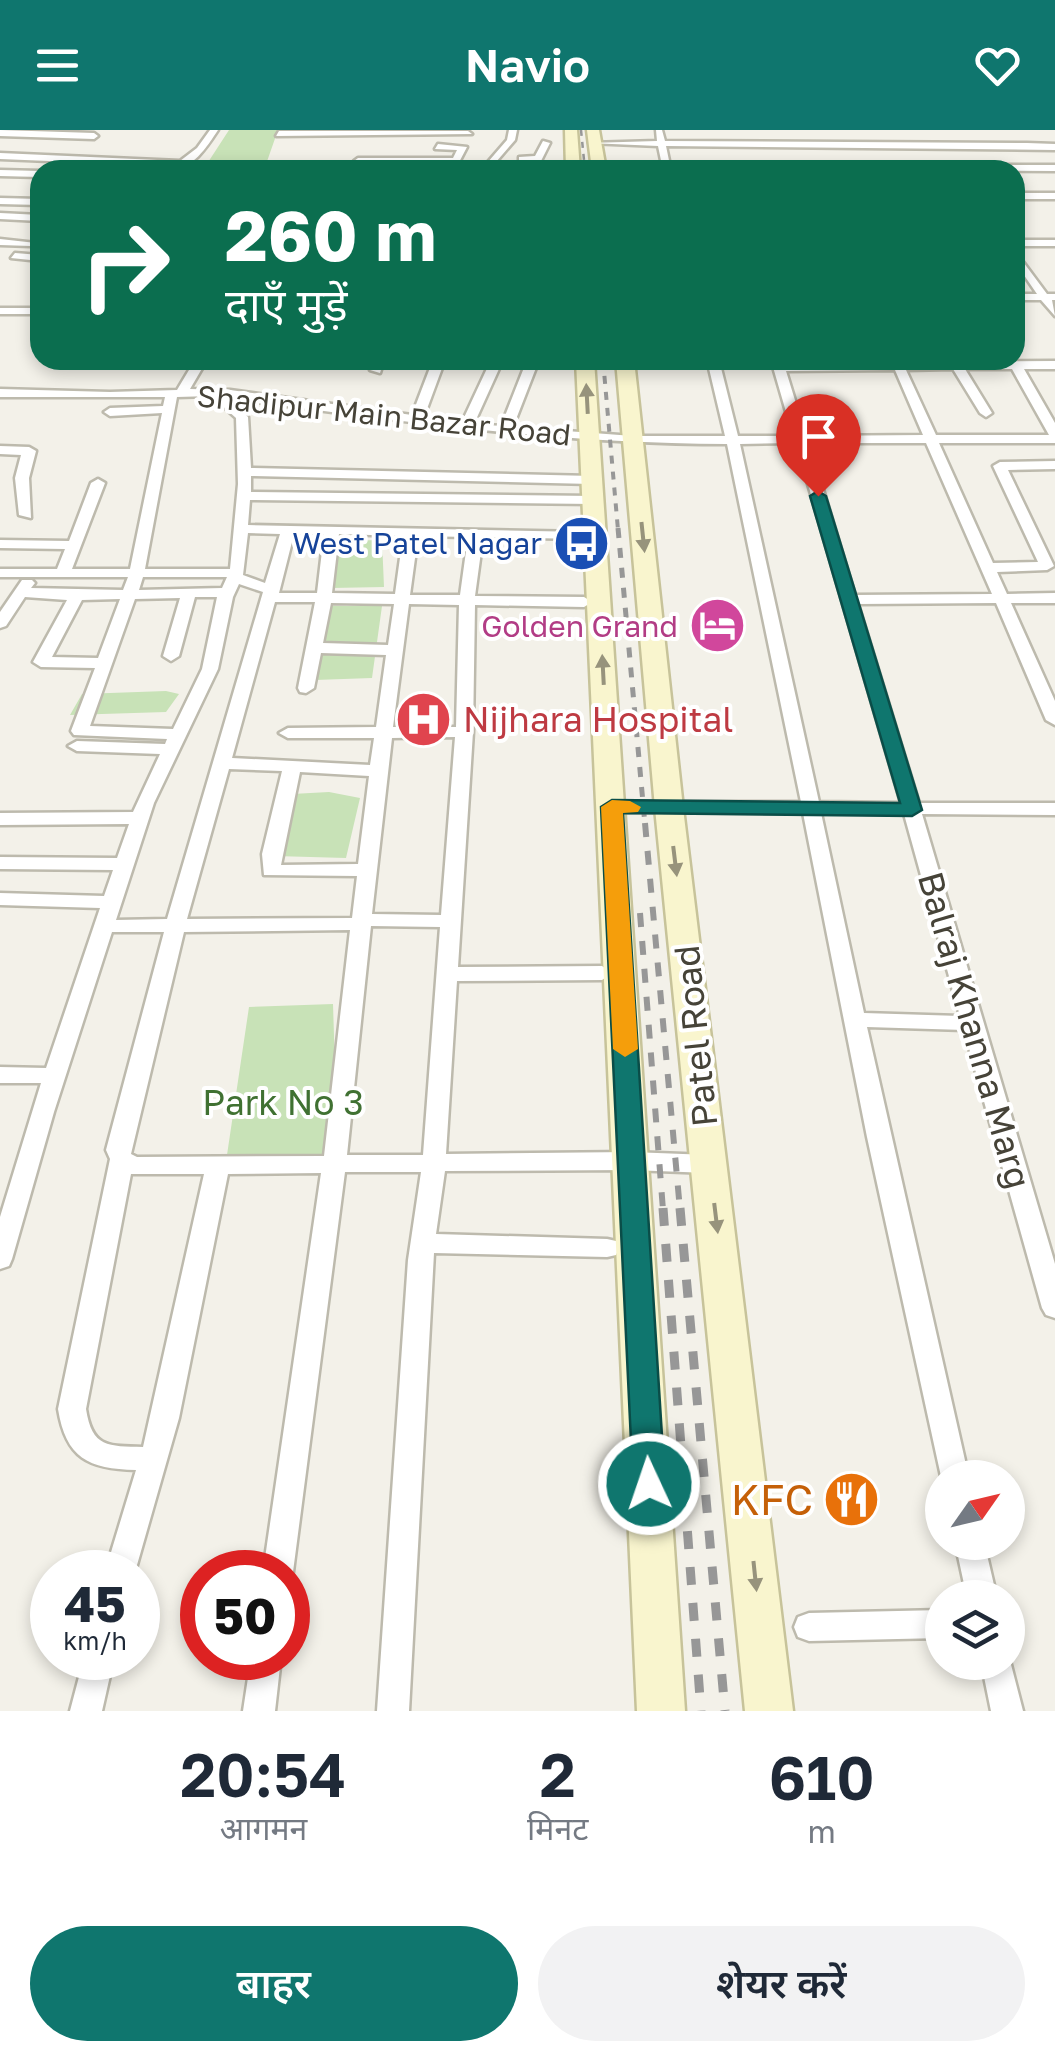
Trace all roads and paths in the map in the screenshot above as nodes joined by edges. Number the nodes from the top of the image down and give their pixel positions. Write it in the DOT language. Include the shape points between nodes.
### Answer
graph roads {
  1 [pos="214,130"];
  2 [pos="513,130"];
  3 [pos="570,130"];
  4 [pos="659,130"];
  5 [pos="703,130"];
  6 [pos="787,130"];
  7 [pos="843,130"];
  8 [pos="929,130"];
  9 [pos="1013,130"];
  10 [pos="9,132"];
  11 [pos="47,132"];
  12 [pos="280,132"];
  13 [pos="468,132"];
  14 [pos="99,133"];
  15 [pos="370,134"];
  16 [pos="413,134"];
  17 [pos="427,134"];
  18 [pos="593,137"];
  19 [pos="546,142"];
  20 [pos="662,144"];
  21 [pos="708,144"];
  22 [pos="792,144"];
  23 [pos="0,146"];
  24 [pos="852,146"];
  25 [pos="940,146"];
  26 [pos="80,147"];
  27 [pos="425,147"];
  28 [pos="1028,147"];
  29 [pos="26,148"];
  30 [pos="370,148"];
  31 [pos="1055,148"];
  32 [pos="13,157"];
  33 [pos="341,159"];
  34 [pos="0,160"];
  35 [pos="77,160"];
  36 [pos="187,160"];
  37 [pos="345,160"];
  38 [pos="360,160"];
  39 [pos="374,160"];
  40 [pos="408,160"];
  41 [pos="424,160"];
  42 [pos="455,160"];
  43 [pos="457,160"];
  44 [pos="494,160"];
  45 [pos="528,160"];
  46 [pos="572,160"];
  47 [pos="666,160"];
  48 [pos="713,160"];
  49 [pos="798,160"];
  50 [pos="861,160"];
  51 [pos="949,160"];
  52 [pos="1049,168"];
  53 [pos="0,173"];
  54 [pos="30,176"];
  55 [pos="30,186"];
  56 [pos="1025,196"];
  57 [pos="1055,196"];
  58 [pos="0,200"];
  59 [pos="30,200"];
  60 [pos="14,201"];
  61 [pos="30,205"];
  62 [pos="0,216"];
  63 [pos="18,217"];
  64 [pos="30,218"];
  65 [pos="30,241"];
  66 [pos="0,242"];
  67 [pos="1025,243"];
  68 [pos="1055,243"];
  69 [pos="30,245"];
  70 [pos="30,257"];
  71 [pos="1025,267"];
  72 [pos="1049,297"];
  73 [pos="0,311"];
  74 [pos="30,311"];
  75 [pos="1055,314"];
  76 [pos="1025,364"];
  77 [pos="1055,364"];
  78 [pos="193,370"];
  79 [pos="435,370"];
  80 [pos="492,370"];
  81 [pos="529,370"];
  82 [pos="586,370"];
  83 [pos="626,370"];
  84 [pos="715,370"];
  85 [pos="780,370"];
  86 [pos="900,370"];
  87 [pos="960,370"];
  88 [pos="1018,370"];
  89 [pos="24,376"];
  90 [pos="17,392"];
  91 [pos="0,393"];
  92 [pos="230,394"];
  93 [pos="174,398"];
  94 [pos="110,412"];
  95 [pos="986,413"];
  96 [pos="418,417"];
  97 [pos="467,426"];
  98 [pos="506,430"];
  99 [pos="1055,436"];
  100 [pos="589,437"];
  101 [pos="800,438"];
  102 [pos="928,438"];
  103 [pos="633,440"];
  104 [pos="733,441"];
  105 [pos="0,450"];
  106 [pos="1055,464"];
  107 [pos="245,472"];
  108 [pos="98,484"];
  109 [pos="592,490"];
  110 [pos="243,496"];
  111 [pos="26,515"];
  112 [pos="240,530"];
  113 [pos="288,530"];
  114 [pos="332,530"];
  115 [pos="411,532"];
  116 [pos="476,533"];
  117 [pos="579,535"];
  118 [pos="0,544"];
  119 [pos="74,544"];
  120 [pos="987,568"];
  121 [pos="0,573"];
  122 [pos="33,573"];
  123 [pos="63,573"];
  124 [pos="137,573"];
  125 [pos="233,581"];
  126 [pos="189,593"];
  127 [pos="129,594"];
  128 [pos="271,594"];
  129 [pos="77,596"];
  130 [pos="324,597"];
  131 [pos="404,597"];
  132 [pos="12,598"];
  133 [pos="1055,598"];
  134 [pos="468,599"];
  135 [pos="1000,599"];
  136 [pos="849,600"];
  137 [pos="584,602"];
  138 [pos="0,623"];
  139 [pos="314,648"];
  140 [pos="397,650"];
  141 [pos="171,656"];
  142 [pos="102,664"];
  143 [pos="306,688"];
  144 [pos="1055,720"];
  145 [pos="464,732"];
  146 [pos="384,733"];
  147 [pos="177,742"];
  148 [pos="77,746"];
  149 [pos="222,763"];
  150 [pos="285,766"];
  151 [pos="379,770"];
  152 [pos="612,807"];
  153 [pos="669,808"];
  154 [pos="1055,809"];
  155 [pos="812,810"];
  156 [pos="912,810"];
  157 [pos="140,818"];
  158 [pos="0,820"];
  159 [pos="0,863"];
  160 [pos="124,864"];
  161 [pos="367,870"];
  162 [pos="0,898"];
  163 [pos="112,902"];
  164 [pos="451,921"];
  165 [pos="361,922"];
  166 [pos="104,926"];
  167 [pos="175,927"];
  168 [pos="602,972"];
  169 [pos="447,974"];
  170 [pos="855,1020"];
  171 [pos="973,1023"];
  172 [pos="0,1075"];
  173 [pos="56,1076"];
  174 [pos="122,1160"];
  175 [pos="631,1161"];
  176 [pos="709,1164"];
  177 [pos="434,1165"];
  178 [pos="218,1166"];
  179 [pos="334,1167"];
  180 [pos="422,1243"];
  181 [pos="607,1248"];
  182 [pos="0,1258"];
  183 [pos="1055,1308"];
  184 [pos="155,1459"];
  185 [pos="951,1460"];
  186 [pos="127,1550"];
  187 [pos="281,1550"];
  188 [pos="925,1624"];
  189 [pos="809,1627"];
  190 [pos="94,1680"];
  191 [pos="263,1680"];
  192 [pos="1000,1680"];
  193 [pos="86,1711"];
  194 [pos="259,1711"];
  195 [pos="394,1711"];
  196 [pos="661,1711"];
  197 [pos="769,1711"];
  198 [pos="1006,1711"];
  1 -- 36 [label="street"];
  2 -- 44 [label="street"];
  3 -- 46 [label="main road"];
  4 -- 20 [label="street"];
  5 -- 21 [label="street"];
  6 -- 22 [label="street"];
  7 -- 24 [label="street"];
  8 -- 25 [label="street"];
  9 -- 28 [label="street"];
  10 -- 11 [label="street"];
  11 -- 14 [label="street"];
  11 -- 29 [label="street"];
  12 -- 15 [label="street" via="276,143"];
  13 -- 17 [label="street"];
  13 -- 43 [label="street"];
  14 -- 26 [label="street"];
  15 -- 16 [label="street"];
  15 -- 30 [label="street"];
  16 -- 17 [label="street"];
  16 -- 40 [label="street"];
  17 -- 27 [label="street"];
  18 -- 20 [label="street"];
  19 -- 45 [label="street" via="538,159"];
  20 -- 21 [label="street"];
  20 -- 47 [label="street"];
  21 -- 22 [label="street"];
  21 -- 48 [label="street"];
  22 -- 24 [label="street"];
  22 -- 49 [label="street"];
  23 -- 29 [label="street"];
  24 -- 25 [label="street"];
  24 -- 50 [label="street"];
  25 -- 28 [label="street"];
  25 -- 51 [label="street"];
  27 -- 41 [label="street"];
  27 -- 42 [label="street"];
  28 -- 31 [label="street"];
  28 -- 52 [label="street"];
  29 -- 32 [label="street"];
  30 -- 38 [label="street"];
  30 -- 39 [label="street"];
  32 -- 34 [label="street"];
  32 -- 35 [label="street"];
  33 -- 37 [label="street"];
  53 -- 54 [label="street"];
  55 -- 60 [label="street"];
  56 -- 57 [label="street"];
  58 -- 60 [label="street"];
  59 -- 60 [label="street"];
  61 -- 63 [label="street"];
  62 -- 63 [label="street"];
  63 -- 64 [label="street"];
  65 -- 66 [label="street"];
  67 -- 68 [label="street"];
  69 -- 70 [label="street" via="15,256"];
  71 -- 72 [label="street"];
  72 -- 75 [label="street"];
  73 -- 74 [label="street"];
  76 -- 77 [label="street"];
  78 -- 93 [label="street"];
  79 -- 96 [label="street"];
  80 -- 97 [label="street"];
  81 -- 98 [label="street"];
  100 -- 82 [label="main road, Patel Road, one-way"];
  83 -- 103 [label="main road, Patel Road"];
  84 -- 104 [label="street"];
  85 -- 101 [label="street, Balraj Khanna Marg"];
  86 -- 102 [label="street"];
  87 -- 95 [label="street"];
  88 -- 99 [label="street"];
  89 -- 90 [label="street"];
  90 -- 91 [label="street, Shadipur Main Bazar Road"];
  90 -- 93 [label="street, Shadipur Main Bazar Road"];
  92 -- 93 [label="street, Shadipur Main Bazar Road"];
  92 -- 96 [label="street, Shadipur Main Bazar Road"];
  92 -- 107 [label="street" via="224,402 242,417"];
  93 -- 94 [label="street"];
  93 -- 124 [label="street"];
  96 -- 97 [label="street, Shadipur Main Bazar Road"];
  97 -- 98 [label="street, Shadipur Main Bazar Road"];
  98 -- 100 [label="street, Shadipur Main Bazar Road"];
  99 -- 102 [label="street, Shadipur Main Bazar Road"];
  100 -- 103 [label="street, Shadipur Main Bazar Road"];
  100 -- 109 [label="main road, Patel Road"];
  101 -- 102 [label="street, Shadipur Main Bazar Road"];
  101 -- 104 [label="street, Shadipur Main Bazar Road"];
  101 -- 136 [label="street, Balraj Khanna Marg"];
  102 -- 120 [label="street"];
  103 -- 104 [label="street, Shadipur Main Bazar Road"];
  103 -- 153 [label="main road, Patel Road, one-way"];
  104 -- 155 [label="street"];
  105 -- 111 [label="street" via="29,451 22,478"];
  106 -- 120 [label="street" via="1000,466 1047,566"];
  107 -- 109 [label="street"];
  107 -- 110 [label="street"];
  108 -- 119 [label="street"];
  109 -- 110 [label="street"];
  152 -- 109 [label="main road, Patel Road, one-way"];
  110 -- 112 [label="street"];
  112 -- 113 [label="street"];
  112 -- 125 [label="street"];
  113 -- 114 [label="street"];
  113 -- 128 [label="street"];
  114 -- 115 [label="street"];
  114 -- 130 [label="street"];
  115 -- 116 [label="street"];
  115 -- 131 [label="street"];
  116 -- 117 [label="street"];
  116 -- 134 [label="street"];
  118 -- 119 [label="street"];
  119 -- 123 [label="street"];
  120 -- 135 [label="street"];
  121 -- 122 [label="street"];
  122 -- 123 [label="street"];
  122 -- 132 [label="street"];
  123 -- 124 [label="street"];
  124 -- 125 [label="street"];
  124 -- 127 [label="street"];
  125 -- 126 [label="street"];
  125 -- 128 [label="street"];
  125 -- 147 [label="street" via="210,669"];
  126 -- 127 [label="street"];
  126 -- 141 [label="street"];
  127 -- 129 [label="street"];
  127 -- 142 [label="street"];
  128 -- 130 [label="street"];
  128 -- 149 [label="street"];
  129 -- 132 [label="street"];
  129 -- 142 [label="street" via="42,662"];
  130 -- 131 [label="street"];
  130 -- 139 [label="street"];
  131 -- 134 [label="street"];
  131 -- 140 [label="street"];
  132 -- 138 [label="street"];
  133 -- 135 [label="street"];
  134 -- 137 [label="street"];
  134 -- 145 [label="street"];
  135 -- 136 [label="street"];
  135 -- 144 [label="street"];
  136 -- 156 [label="street, Balraj Khanna Marg"];
  139 -- 140 [label="street"];
  139 -- 143 [label="street"];
  140 -- 146 [label="street"];
  142 -- 147 [label="street" via="80,731"];
  145 -- 146 [label="street"];
  145 -- 164 [label="street"];
  146 -- 150 [label="street" via="290,725"];
  146 -- 151 [label="street"];
  147 -- 148 [label="street"];
  147 -- 157 [label="street"];
  149 -- 150 [label="street"];
  149 -- 167 [label="street"];
  150 -- 151 [label="street"];
  150 -- 161 [label="street" via="272,871"];
  151 -- 161 [label="street"];
  152 -- 153 [label="street"];
  152 -- 175 [label="main road, Patel Road"];
  153 -- 155 [label="street"];
  153 -- 176 [label="main road, Patel Road, one-way"];
  154 -- 156 [label="street"];
  155 -- 156 [label="street"];
  155 -- 170 [label="street"];
  156 -- 171 [label="street, Balraj Khanna Marg"];
  157 -- 158 [label="street"];
  157 -- 160 [label="street"];
  159 -- 160 [label="street"];
  160 -- 163 [label="street"];
  161 -- 165 [label="street"];
  162 -- 163 [label="street"];
  163 -- 166 [label="street"];
  164 -- 165 [label="street"];
  164 -- 169 [label="street"];
  165 -- 167 [label="street"];
  165 -- 179 [label="street"];
  166 -- 167 [label="street"];
  166 -- 173 [label="street"];
  167 -- 174 [label="street" via="118,1150"];
  168 -- 169 [label="street"];
  169 -- 177 [label="street"];
  170 -- 171 [label="street"];
  170 -- 185 [label="street"];
  171 -- 183 [label="street, Balraj Khanna Marg"];
  172 -- 173 [label="street"];
  173 -- 182 [label="street"];
  174 -- 178 [label="street" via="132,1166"];
  174 -- 184 [label="street" via="72,1409 74,1433 86,1450"];
  175 -- 176 [label="street"];
  175 -- 177 [label="street"];
  175 -- 196 [label="main road, Patel Road"];
  176 -- 197 [label="main road, Patel Road, one-way"];
  177 -- 179 [label="street"];
  177 -- 180 [label="street"];
  178 -- 179 [label="street"];
  178 -- 184 [label="street"];
  179 -- 187 [label="street"];
  180 -- 181 [label="street"];
  180 -- 195 [label="street"];
  184 -- 186 [label="street"];
  188 -- 189 [label="street"];
  190 -- 193 [label="street"];
  191 -- 194 [label="street"];
  192 -- 198 [label="street"];
}
